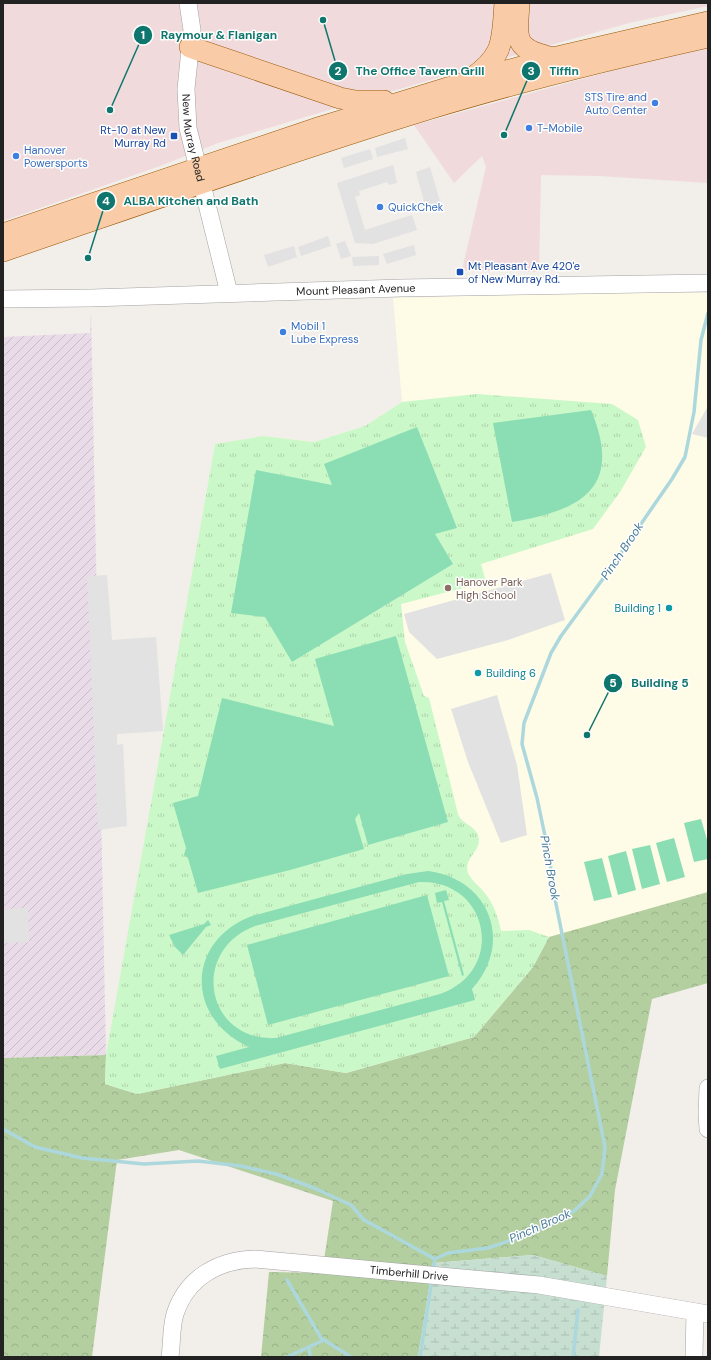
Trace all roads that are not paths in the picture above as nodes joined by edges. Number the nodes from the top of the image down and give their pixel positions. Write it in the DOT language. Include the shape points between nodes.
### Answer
graph roads {
  1 [pos="188,3"];
  2 [pos="505,3"];
  3 [pos="519,3"];
  4 [pos="708,22"];
  5 [pos="708,37"];
  6 [pos="190,47"];
  7 [pos="553,58"];
  8 [pos="467,82"];
  9 [pos="420,96"];
  10 [pos="200,176"];
  11 [pos="3,234"];
  12 [pos="3,252"];
  13 [pos="708,283"];
  14 [pos="229,293"];
  15 [pos="3,299"];
  16 [pos="708,1088"];
  17 [pos="708,1129"];
  18 [pos="702,1313"];
  19 [pos="170,1357"];
  20 [pos="694,1357"];
  1 -- 6 [label="street, New Murray Road" via="192,30"];
  2 -- 8 [label="main road" via="502,43 498,52 490,63"];
  3 -- 7 [label="main road" via="517,29 522,45 528,51"];
  4 -- 7 [label="main road"];
  5 -- 10 [label="main road" via="522,83"];
  6 -- 9 [label="main road" via="340,98 383,101"];
  6 -- 10 [label="street, New Murray Road" via="186,89 187,118"];
  7 -- 8 [label="main road"];
  8 -- 9 [label="main road"];
  9 -- 10 [label="main road"];
  10 -- 11 [label="main road"];
  10 -- 12 [label="main road"];
  10 -- 14 [label="street, New Murray Road"];
  13 -- 14 [label="street, Mount Pleasant Avenue"];
  14 -- 15 [label="street, Mount Pleasant Avenue"];
  16 -- 17 [label="street"];
  18 -- 19 [label="street, Timberhill Drive" via="539,1285 255,1259 239,1260 224,1263 197,1278 180,1301 174,1316"];
  18 -- 20 [label="street"];
}
